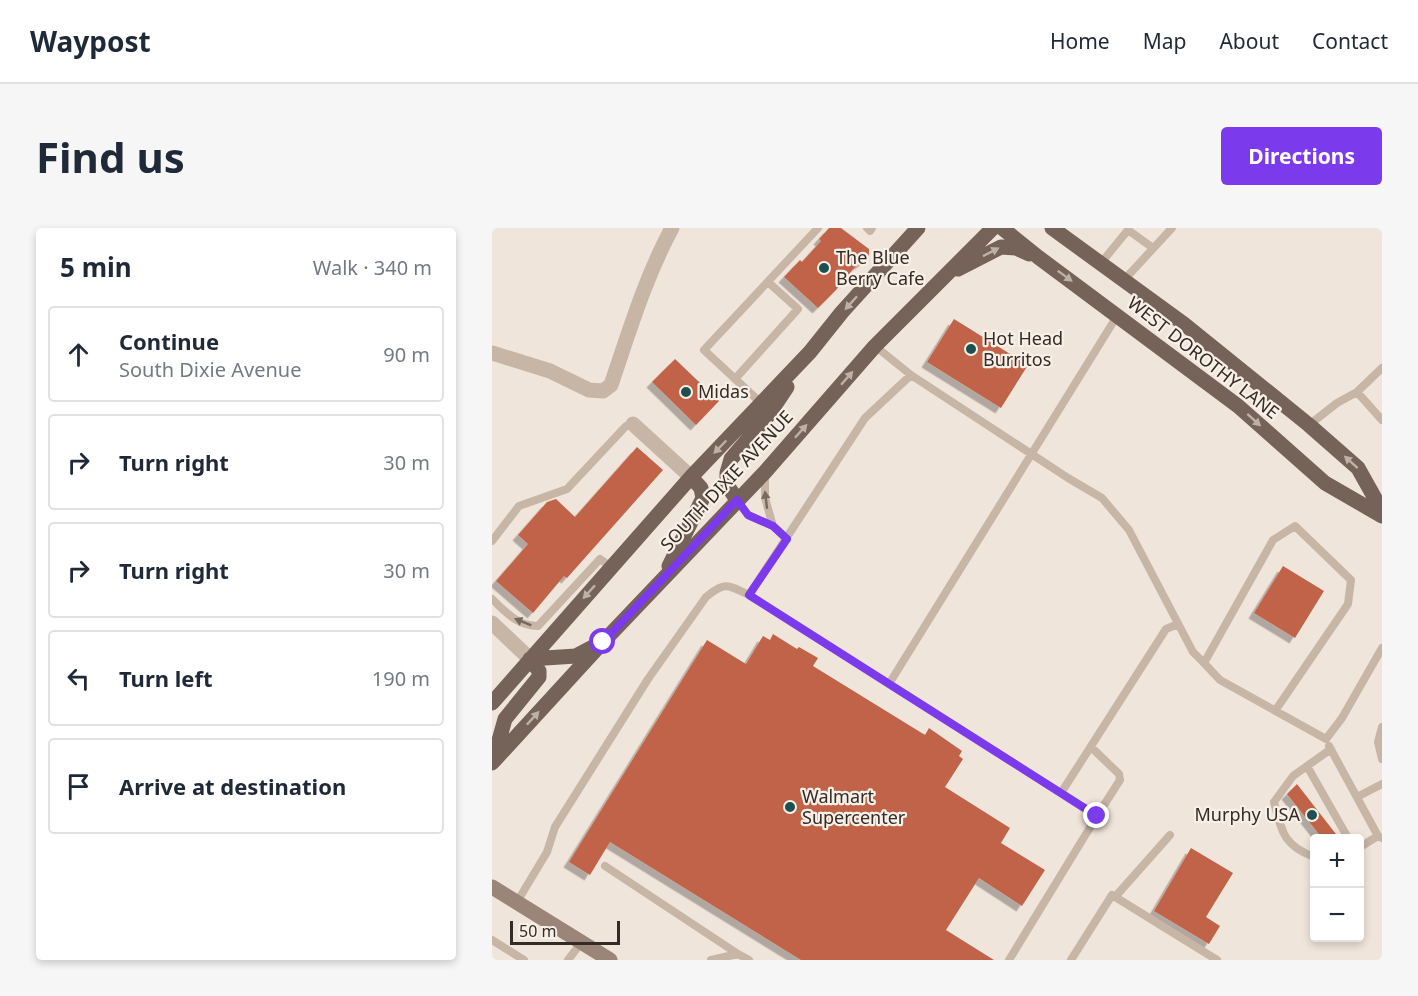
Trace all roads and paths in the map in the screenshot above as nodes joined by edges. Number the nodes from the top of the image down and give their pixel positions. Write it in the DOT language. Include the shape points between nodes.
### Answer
graph roads {
  1 [pos="672,228"];
  2 [pos="818,228"];
  3 [pos="867,228"];
  4 [pos="872,228"];
  5 [pos="918,228"];
  6 [pos="993,228"];
  7 [pos="1002,228"];
  8 [pos="1052,228"];
  9 [pos="1172,228"];
  10 [pos="1127,229"];
  11 [pos="1067,234"];
  12 [pos="1153,248"];
  13 [pos="1038,257"];
  14 [pos="1101,263"];
  15 [pos="947,274"];
  16 [pos="1124,280"];
  17 [pos="768,282"];
  18 [pos="1117,316"];
  19 [pos="875,346"];
  20 [pos="810,352"];
  21 [pos="492,353"];
  22 [pos="1382,369"];
  23 [pos="911,375"];
  24 [pos="735,379"];
  25 [pos="1357,392"];
  26 [pos="761,404"];
  27 [pos="1382,420"];
  28 [pos="633,424"];
  29 [pos="1309,425"];
  30 [pos="1030,453"];
  31 [pos="765,472"];
  32 [pos="691,477"];
  33 [pos="737,500"];
  34 [pos="1382,511"];
  35 [pos="1382,516"];
  36 [pos="773,526"];
  37 [pos="787,539"];
  38 [pos="492,541"];
  39 [pos="611,567"];
  40 [pos="663,580"];
  41 [pos="749,595"];
  42 [pos="492,599"];
  43 [pos="492,622"];
  44 [pos="1178,624"];
  45 [pos="603,642"];
  46 [pos="1382,648"];
  47 [pos="530,659"];
  48 [pos="1204,663"];
  49 [pos="889,684"];
  50 [pos="492,703"];
  51 [pos="1275,711"];
  52 [pos="1382,727"];
  53 [pos="1326,740"];
  54 [pos="1091,747"];
  55 [pos="1331,749"];
  56 [pos="1382,759"];
  57 [pos="493,762"];
  58 [pos="1307,766"];
  59 [pos="1382,784"];
  60 [pos="1061,793"];
  61 [pos="1357,797"];
  62 [pos="1097,816"];
  63 [pos="1346,834"];
  64 [pos="1170,835"];
  65 [pos="1380,837"];
  66 [pos="1364,845"];
  67 [pos="1310,855"];
  68 [pos="605,866"];
  69 [pos="492,887"];
  70 [pos="1115,897"];
  71 [pos="517,902"];
  72 [pos="492,940"];
  73 [pos="581,943"];
  74 [pos="738,954"];
  75 [pos="524,960"];
  76 [pos="568,960"];
  77 [pos="610,960"];
  78 [pos="711,960"];
  79 [pos="749,960"];
  80 [pos="1009,960"];
  81 [pos="1071,960"];
  82 [pos="1217,960"];
  1 -- 21 [label="street" via="639,301 611,385 603,391 595,392 550,371"];
  2 -- 17 [label="lane"];
  3 -- 4 [label="lane"];
  5 -- 20 [label="main road, SOUTH DIXIE AVENUE, one-way"];
  6 -- 15 [label="main road, SOUTH DIXIE AVENUE"];
  7 -- 13 [label="main road, WEST DOROTHY LANE"];
  8 -- 11 [label="main road, WEST DOROTHY LANE"];
  9 -- 12 [label="lane"];
  10 -- 12 [label="lane"];
  10 -- 14 [label="lane"];
  11 -- 14 [label="main road, WEST DOROTHY LANE"];
  12 -- 16 [label="lane"];
  15 -- 13 [label="main road, one-way" via="1001,247"];
  13 -- 18 [label="main road, WEST DOROTHY LANE, one-way"];
  14 -- 16 [label="main road, WEST DOROTHY LANE"];
  15 -- 19 [label="main road, SOUTH DIXIE AVENUE"];
  16 -- 29 [label="main road, WEST DOROTHY LANE"];
  17 -- 24 [label="lane" via="798,309"];
  17 -- 24 [label="lane" via="704,350"];
  18 -- 30 [label="lane"];
  18 -- 35 [label="main road, WEST DOROTHY LANE, one-way" via="1238,406 1325,483"];
  19 -- 23 [label="lane"];
  31 -- 19 [label="main road, SOUTH DIXIE AVENUE, one-way"];
  20 -- 26 [label="main road, SOUTH DIXIE AVENUE"];
  20 -- 33 [label="main road" via="767,417 731,459 727,485"];
  22 -- 25 [label="lane"];
  23 -- 30 [label="lane"];
  23 -- 37 [label="lane" via="865,418"];
  24 -- 26 [label="lane"];
  25 -- 27 [label="lane"];
  25 -- 29 [label="lane"];
  26 -- 32 [label="main road, SOUTH DIXIE AVENUE, one-way"];
  28 -- 32 [label="street"];
  28 -- 38 [label="lane" via="626,426 567,489 519,506"];
  34 -- 29 [label="main road, WEST DOROTHY LANE, one-way" via="1358,468"];
  30 -- 44 [label="lane" via="1102,498 1129,530"];
  30 -- 49 [label="lane"];
  31 -- 33 [label="main road, SOUTH DIXIE AVENUE"];
  36 -- 31 [label="lane, one-way" via="765,498"];
  32 -- 39 [label="main road, SOUTH DIXIE AVENUE"];
  32 -- 40 [label="main road" via="701,488 703,498"];
  33 -- 36 [label="lane" via="748,515"];
  33 -- 40 [label="main road, SOUTH DIXIE AVENUE"];
  36 -- 37 [label="lane"];
  37 -- 41 [label="lane"];
  39 -- 42 [label="lane, one-way" via="600,559 538,626 517,621"];
  39 -- 47 [label="main road, SOUTH DIXIE AVENUE, one-way"];
  40 -- 45 [label="main road, SOUTH DIXIE AVENUE"];
  41 -- 49 [label="lane"];
  41 -- 71 [label="lane" via="728,585 718,587 706,597 648,679 555,827 547,852"];
  43 -- 47 [label="street"];
  44 -- 48 [label="lane" via="1193,652"];
  44 -- 54 [label="lane" via="1166,629"];
  45 -- 47 [label="main road" via="576,656"];
  57 -- 45 [label="main road, SOUTH DIXIE AVENUE, one-way"];
  46 -- 53 [label="lane"];
  47 -- 50 [label="main road, SOUTH DIXIE AVENUE"];
  47 -- 57 [label="main road" via="539,677 505,719"];
  48 -- 51 [label="lane" via="1220,680"];
  48 -- 51 [label="lane" via="1274,540 1295,526 1351,580 1348,604"];
  49 -- 60 [label="lane"];
  51 -- 53 [label="lane"];
  52 -- 56 [label="lane" via="1378,742"];
  53 -- 55 [label="lane"];
  54 -- 60 [label="lane"];
  54 -- 62 [label="lane" via="1119,774 1120,780"];
  55 -- 58 [label="lane"];
  55 -- 61 [label="lane"];
  58 -- 63 [label="lane"];
  58 -- 67 [label="lane" via="1293,776 1274,802 1284,837 1299,851"];
  59 -- 61 [label="lane"];
  60 -- 62 [label="lane"];
  61 -- 65 [label="lane"];
  62 -- 80 [label="lane"];
  64 -- 70 [label="lane"];
  65 -- 66 [label="lane"];
  68 -- 74 [label="lane"];
  69 -- 71 [label="street"];
  70 -- 81 [label="lane" via="1112,895"];
  70 -- 82 [label="lane"];
  71 -- 73 [label="street"];
  72 -- 75 [label="lane"];
  73 -- 76 [label="lane"];
  73 -- 77 [label="street"];
  74 -- 78 [label="lane"];
  74 -- 79 [label="lane"];
}
